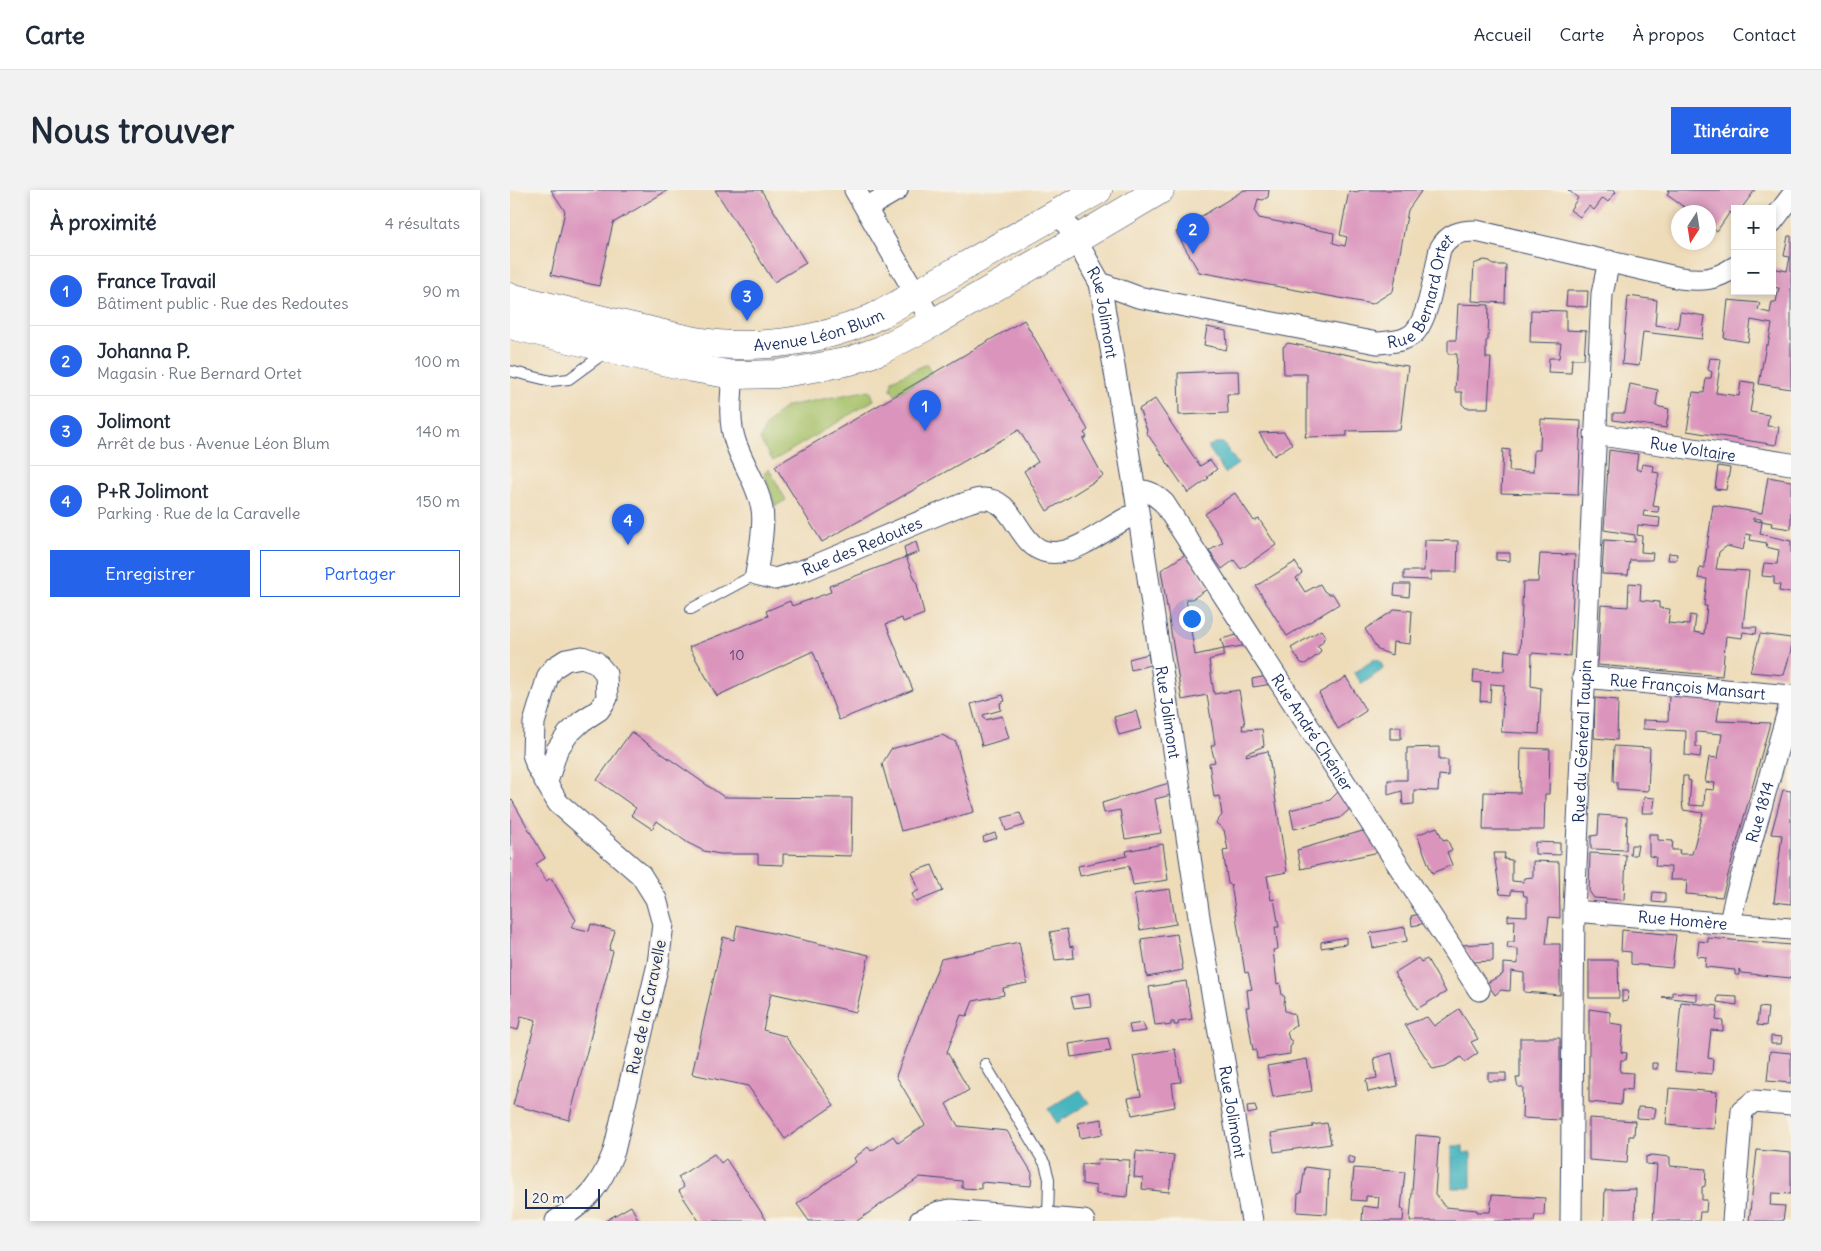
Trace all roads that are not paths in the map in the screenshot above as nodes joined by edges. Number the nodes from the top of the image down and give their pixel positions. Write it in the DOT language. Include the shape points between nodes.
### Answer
graph roads {
  1 [pos="855,190"];
  2 [pos="897,190"];
  3 [pos="1098,190"];
  4 [pos="1160,190"];
  5 [pos="1791,197"];
  6 [pos="866,208"];
  7 [pos="1060,212"];
  8 [pos="1776,217"];
  9 [pos="1076,240"];
  10 [pos="1609,261"];
  11 [pos="1731,269"];
  12 [pos="1100,283"];
  13 [pos="917,295"];
  14 [pos="510,298"];
  15 [pos="933,323"];
  16 [pos="510,325"];
  17 [pos="612,348"];
  18 [pos="510,371"];
  19 [pos="733,375"];
  20 [pos="1596,434"];
  21 [pos="1791,464"];
  22 [pos="1135,491"];
  23 [pos="1138,516"];
  24 [pos="756,574"];
  25 [pos="690,608"];
  26 [pos="1583,677"];
  27 [pos="1791,696"];
  28 [pos="1791,701"];
  29 [pos="547,782"];
  30 [pos="1574,911"];
  31 [pos="1730,923"];
  32 [pos="1791,929"];
  33 [pos="1479,990"];
  34 [pos="985,1064"];
  35 [pos="1791,1104"];
  36 [pos="1048,1218"];
  37 [pos="556,1221"];
  38 [pos="920,1221"];
  39 [pos="1084,1221"];
  40 [pos="1252,1221"];
  41 [pos="1571,1221"];
  42 [pos="1733,1221"];
  1 -- 6 [label="street"];
  2 -- 6 [label="street"];
  3 -- 7 [label="main road, Avenue Léon Blum"];
  4 -- 9 [label="main road, Avenue Léon Blum"];
  5 -- 8 [label="street"];
  6 -- 13 [label="street"];
  7 -- 9 [label="street, Rue Jolimont"];
  7 -- 13 [label="main road, Avenue Léon Blum"];
  9 -- 12 [label="street, Rue Jolimont"];
  9 -- 15 [label="main road, Avenue Léon Blum"];
  10 -- 11 [label="street, Rue Bernard Ortet" via="1699,280 1718,277"];
  10 -- 12 [label="street, Rue Bernard Ortet" via="1462,231 1452,235 1440,249 1424,319 1413,334 1398,341 1377,343 1138,297"];
  10 -- 20 [label="street, Rue du Général Taupin" via="1602,294"];
  12 -- 22 [label="street, Rue Jolimont"];
  13 -- 14 [label="main road, Avenue Léon Blum" via="856,326 794,340 736,346 694,341"];
  13 -- 15 [label="street"];
  15 -- 19 [label="main road, Avenue Léon Blum" via="881,350 850,361 777,374"];
  16 -- 17 [label="main road, Avenue Léon Blum"];
  17 -- 18 [label="lane" via="569,379 550,381"];
  17 -- 19 [label="main road, Avenue Léon Blum"];
  19 -- 24 [label="street" via="731,415 736,443 755,485 762,510"];
  20 -- 21 [label="street, Rue Voltaire"];
  20 -- 26 [label="street, Rue du Général Taupin"];
  22 -- 23 [label="street, Rue Jolimont"];
  22 -- 33 [label="street, Rue André Chénier" via="1153,493 1164,503"];
  23 -- 24 [label="street, Rue des Redoutes" via="1129,517 1075,548 1058,552 1030,544 1010,513 997,502 983,499 963,504 807,569 775,579"];
  23 -- 40 [label="street, Rue Jolimont" via="1201,930"];
  24 -- 25 [label="lane"];
  26 -- 27 [label="street, Rue François Mansart"];
  26 -- 30 [label="street, Rue du Général Taupin"];
  28 -- 31 [label="street, Rue 1814"];
  29 -- 29 [label="street, Rue de la Caravelle" via="557,750 568,734 599,710 607,698 606,674 596,662 582,658 566,660 548,676 534,723 533,754 536,768"];
  29 -- 37 [label="street, Rue de la Caravelle" via="558,802 641,875 656,899 663,924 658,964 606,1174 591,1195"];
  30 -- 31 [label="street, Rue Homère"];
  30 -- 41 [label="street, Rue du Général Taupin"];
  31 -- 32 [label="street, Rue Homère"];
  34 -- 36 [label="lane" via="1045,1164 1049,1179"];
  35 -- 42 [label="street" via="1754,1101 1742,1111"];
  36 -- 38 [label="street" via="950,1210"];
  36 -- 39 [label="street"];
}
